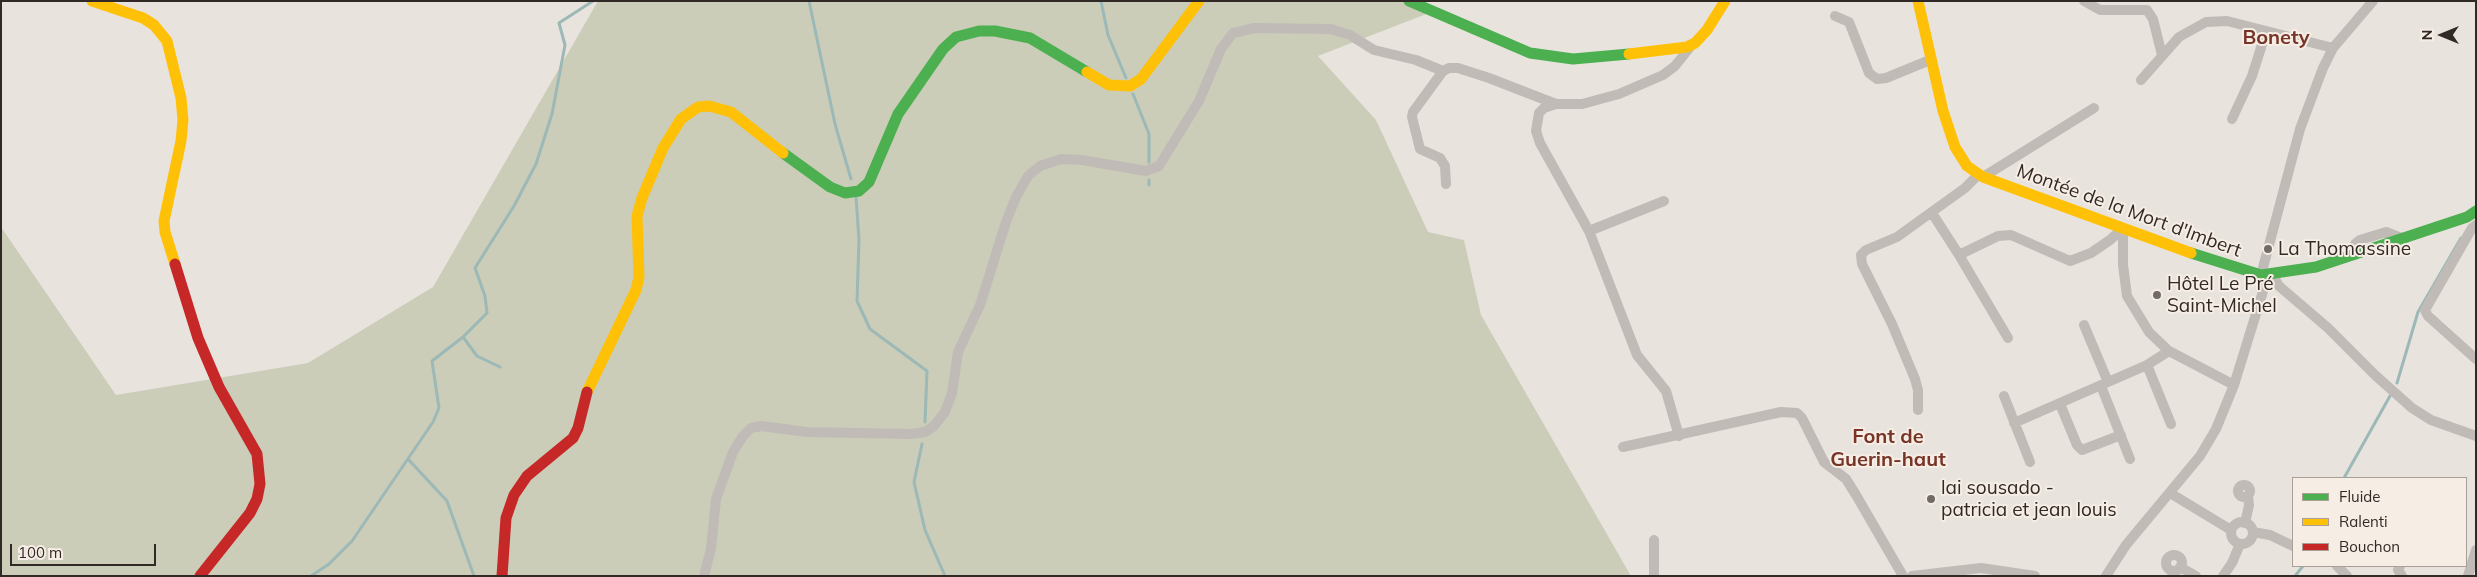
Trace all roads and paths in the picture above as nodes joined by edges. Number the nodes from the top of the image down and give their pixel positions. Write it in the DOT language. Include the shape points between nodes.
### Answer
graph roads {
  1 [pos="92,1"];
  2 [pos="1198,1"];
  3 [pos="1409,1"];
  4 [pos="1725,1"];
  5 [pos="1918,1"];
  6 [pos="2084,1"];
  7 [pos="2373,1"];
  8 [pos="1835,16"];
  9 [pos="2266,32"];
  10 [pos="1692,45"];
  11 [pos="2333,48"];
  12 [pos="2162,55"];
  13 [pos="1930,60"];
  14 [pos="1443,71"];
  15 [pos="2141,80"];
  16 [pos="1556,104"];
  17 [pos="2094,108"];
  18 [pos="2232,119"];
  19 [pos="1980,176"];
  20 [pos="1446,184"];
  21 [pos="1664,201"];
  22 [pos="1932,213"];
  23 [pos="2471,214"];
  24 [pos="2474,227"];
  25 [pos="2123,228"];
  26 [pos="1589,231"];
  27 [pos="2110,240"];
  28 [pos="2122,242"];
  29 [pos="1959,255"];
  30 [pos="2267,275"];
  31 [pos="2084,325"];
  32 [pos="2008,338"];
  33 [pos="2169,350"];
  34 [pos="2476,359"];
  35 [pos="2147,366"];
  36 [pos="2104,384"];
  37 [pos="2234,385"];
  38 [pos="2004,396"];
  39 [pos="2060,404"];
  40 [pos="1918,410"];
  41 [pos="2014,423"];
  42 [pos="2170,424"];
  43 [pos="2121,435"];
  44 [pos="1678,436"];
  45 [pos="2476,436"];
  46 [pos="1623,447"];
  47 [pos="2130,459"];
  48 [pos="2030,462"];
  49 [pos="2170,492"];
  50 [pos="2248,496"];
  51 [pos="2245,523"];
  52 [pos="2231,530"];
  53 [pos="2253,532"];
  54 [pos="1654,540"];
  55 [pos="2240,544"];
  56 [pos="2292,546"];
  57 [pos="2476,550"];
  58 [pos="2180,567"];
  59 [pos="2338,567"];
  60 [pos="200,576"];
  61 [pos="502,576"];
  62 [pos="704,576"];
  63 [pos="1654,576"];
  64 [pos="1903,576"];
  65 [pos="1912,576"];
  66 [pos="2035,576"];
  67 [pos="2106,576"];
  68 [pos="2196,576"];
  69 [pos="2223,576"];
  70 [pos="2348,576"];
  71 [pos="2468,576"];
  1 -- 60 [label="street" via="143,18 154,25 167,41 183,120 164,221 167,243 198,338 219,387 257,454 260,484 257,499 250,513"];
  2 -- 61 [label="street" via="1141,79 1130,86 1109,86 1030,38 995,31 956,37 898,114 869,182 852,193 830,187 731,112 709,106 687,113 663,148 642,198 637,216 639,277 636,290 588,386 578,428 573,438 527,476 514,495 506,518"];
  3 -- 10 [label="street" via="1547,57 1597,58"];
  4 -- 10 [label="street" via="1707,30"];
  5 -- 13 [label="street, Montée de la Mort d'Imbert"];
  6 -- 12 [label="street" via="2100,10 2147,10 2153,19"];
  7 -- 11 [label="street"];
  8 -- 13 [label="street" via="1850,22 1869,74 1877,80"];
  9 -- 11 [label="street"];
  9 -- 12 [label="street" via="2227,21 2206,22 2187,30"];
  9 -- 18 [label="street" via="2252,76"];
  10 -- 16 [label="street" via="1668,71 1618,94 1582,104"];
  11 -- 30 [label="street" via="2300,128"];
  12 -- 15 [label="street"];
  13 -- 19 [label="street, Montée de la Mort d'Imbert" via="1942,111 1955,147 1962,159"];
  14 -- 16 [label="street" via="1458,68"];
  14 -- 20 [label="street" via="1413,112 1412,122 1420,149 1443,161"];
  14 -- 62 [label="street" via="1416,60 1374,50 1331,29 1255,28 1233,32 1221,49 1199,101 1165,159 1155,169 1146,171 1062,159 1040,166 1028,176 1006,222 980,305 958,352 952,394 945,412 934,426 925,432 911,434 807,432 761,426 750,428 742,436 716,499 711,550"];
  16 -- 26 [label="street" via="1541,110 1536,131 1544,152"];
  17 -- 19 [label="street"];
  19 -- 22 [label="street"];
  19 -- 25 [label="street, Montée de la Mort d'Imbert"];
  21 -- 26 [label="street"];
  22 -- 29 [label="street"];
  22 -- 40 [label="street" via="1892,240 1861,255 1862,264 1915,379"];
  23 -- 24 [label="street"];
  23 -- 30 [label="street, Montée de la Mort d'Imbert" via="2302,271"];
  24 -- 34 [label="street" via="2426,310 2428,316"];
  25 -- 27 [label="street"];
  25 -- 28 [label="street"];
  25 -- 30 [label="street, Montée de la Mort d'Imbert" via="2184,251"];
  26 -- 44 [label="street" via="1637,356 1666,391"];
  27 -- 28 [label="street"];
  27 -- 29 [label="street" via="2070,262 2011,235 1998,236"];
  28 -- 33 [label="street" via="2123,273 2130,304 2152,336"];
  29 -- 32 [label="street"];
  30 -- 37 [label="street"];
  30 -- 45 [label="street" via="2412,408 2430,420"];
  31 -- 36 [label="street"];
  33 -- 35 [label="street"];
  33 -- 37 [label="street"];
  35 -- 36 [label="street"];
  35 -- 42 [label="street"];
  36 -- 39 [label="street"];
  36 -- 43 [label="street"];
  37 -- 49 [label="street" via="2207,446"];
  38 -- 41 [label="street"];
  39 -- 41 [label="street"];
  39 -- 43 [label="street" via="2082,450"];
  41 -- 48 [label="street"];
  43 -- 47 [label="street"];
  44 -- 46 [label="street"];
  44 -- 64 [label="street" via="1781,412 1800,415 1821,459 1846,479"];
  49 -- 52 [label="street"];
  49 -- 67 [label="street" via="2126,545"];
  50 -- 51 [label="street"];
  51 -- 52 [label="street" via="2235,524"];
  51 -- 53 [label="street"];
  52 -- 55 [label="street" via="2232,539"];
  53 -- 55 [label="street" via="2249,541"];
  53 -- 56 [label="street" via="2270,535"];
  54 -- 63 [label="street"];
  55 -- 69 [label="street"];
  57 -- 71 [label="street"];
  58 -- 68 [label="street"];
  59 -- 70 [label="street"];
  65 -- 66 [label="street" via="1981,568"];
}
